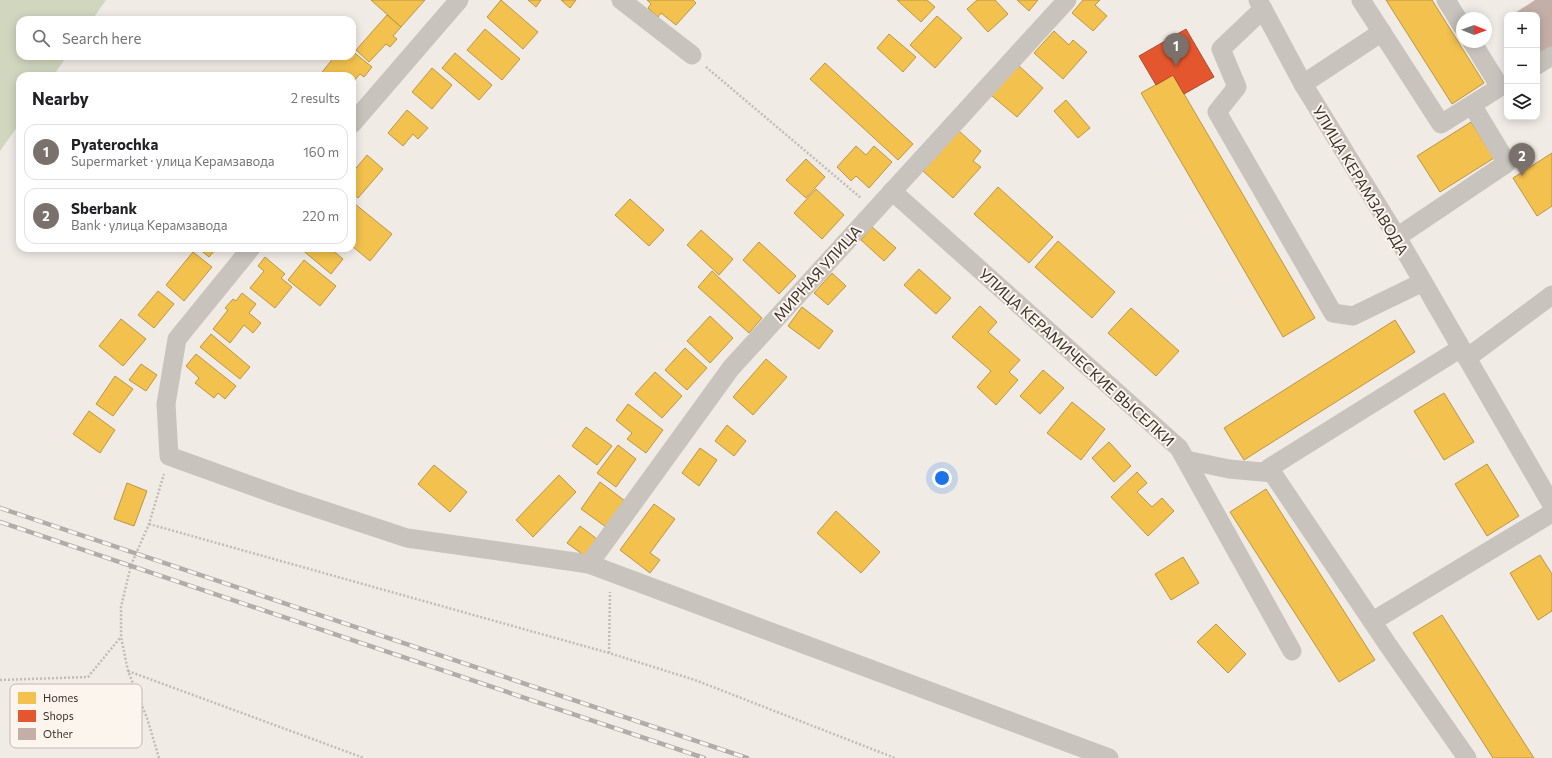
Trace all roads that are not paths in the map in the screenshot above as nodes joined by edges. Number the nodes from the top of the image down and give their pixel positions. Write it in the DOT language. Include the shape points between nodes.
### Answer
graph roads {
  1 [pos="460,0"];
  2 [pos="621,0"];
  3 [pos="1067,0"];
  4 [pos="1361,0"];
  5 [pos="1446,0"];
  6 [pos="1261,4"];
  7 [pos="1456,16"];
  8 [pos="1382,32"];
  9 [pos="1476,48"];
  10 [pos="692,55"];
  11 [pos="1552,56"];
  12 [pos="1540,63"];
  13 [pos="1303,84"];
  14 [pos="1504,85"];
  15 [pos="1472,104"];
  16 [pos="356,119"];
  17 [pos="892,191"];
  18 [pos="1397,237"];
  19 [pos="248,252"];
  20 [pos="1423,282"];
  21 [pos="1552,295"];
  22 [pos="1464,353"];
  23 [pos="1186,460"];
  24 [pos="1273,473"];
  25 [pos="1552,505"];
  26 [pos="1552,514"];
  27 [pos="589,564"];
  28 [pos="1372,622"];
  29 [pos="1292,651"];
  30 [pos="1109,758"];
  31 [pos="1467,758"];
  1 -- 16 [label="street"];
  2 -- 10 [label="street"];
  3 -- 17 [label="street, МИРНАЯ УЛИЦА"];
  4 -- 8 [label="street"];
  5 -- 7 [label="street"];
  6 -- 13 [label="street, УЛИЦА КЕРАМЗАВОДА"];
  6 -- 20 [label="street" via="1221,49 1237,87 1217,112 1333,313 1353,316"];
  8 -- 13 [label="street"];
  8 -- 15 [label="street" via="1441,124"];
  9 -- 14 [label="street"];
  11 -- 12 [label="street"];
  13 -- 18 [label="street, УЛИЦА КЕРАМЗАВОДА"];
  14 -- 15 [label="street"];
  15 -- 18 [label="street" via="1507,163"];
  17 -- 23 [label="street, УЛИЦА КЕРАМИЧЕСКИЕ ВЫСЕЛКИ" via="1179,448"];
  17 -- 27 [label="street, МИРНАЯ УЛИЦА" via="731,368"];
  18 -- 20 [label="street, УЛИЦА КЕРАМЗАВОДА"];
  19 -- 27 [label="street" via="177,339 166,404 169,456 407,538"];
  20 -- 22 [label="street, УЛИЦА КЕРАМЗАВОДА"];
  21 -- 22 [label="street"];
  22 -- 24 [label="street" via="1269,468"];
  22 -- 25 [label="street, УЛИЦА КЕРАМЗАВОДА"];
  23 -- 24 [label="street" via="1229,469"];
  23 -- 29 [label="street, УЛИЦА КЕРАМИЧЕСКИЕ ВЫСЕЛКИ"];
  24 -- 28 [label="street"];
  26 -- 28 [label="street"];
  27 -- 30 [label="street"];
  28 -- 31 [label="street"];
}
